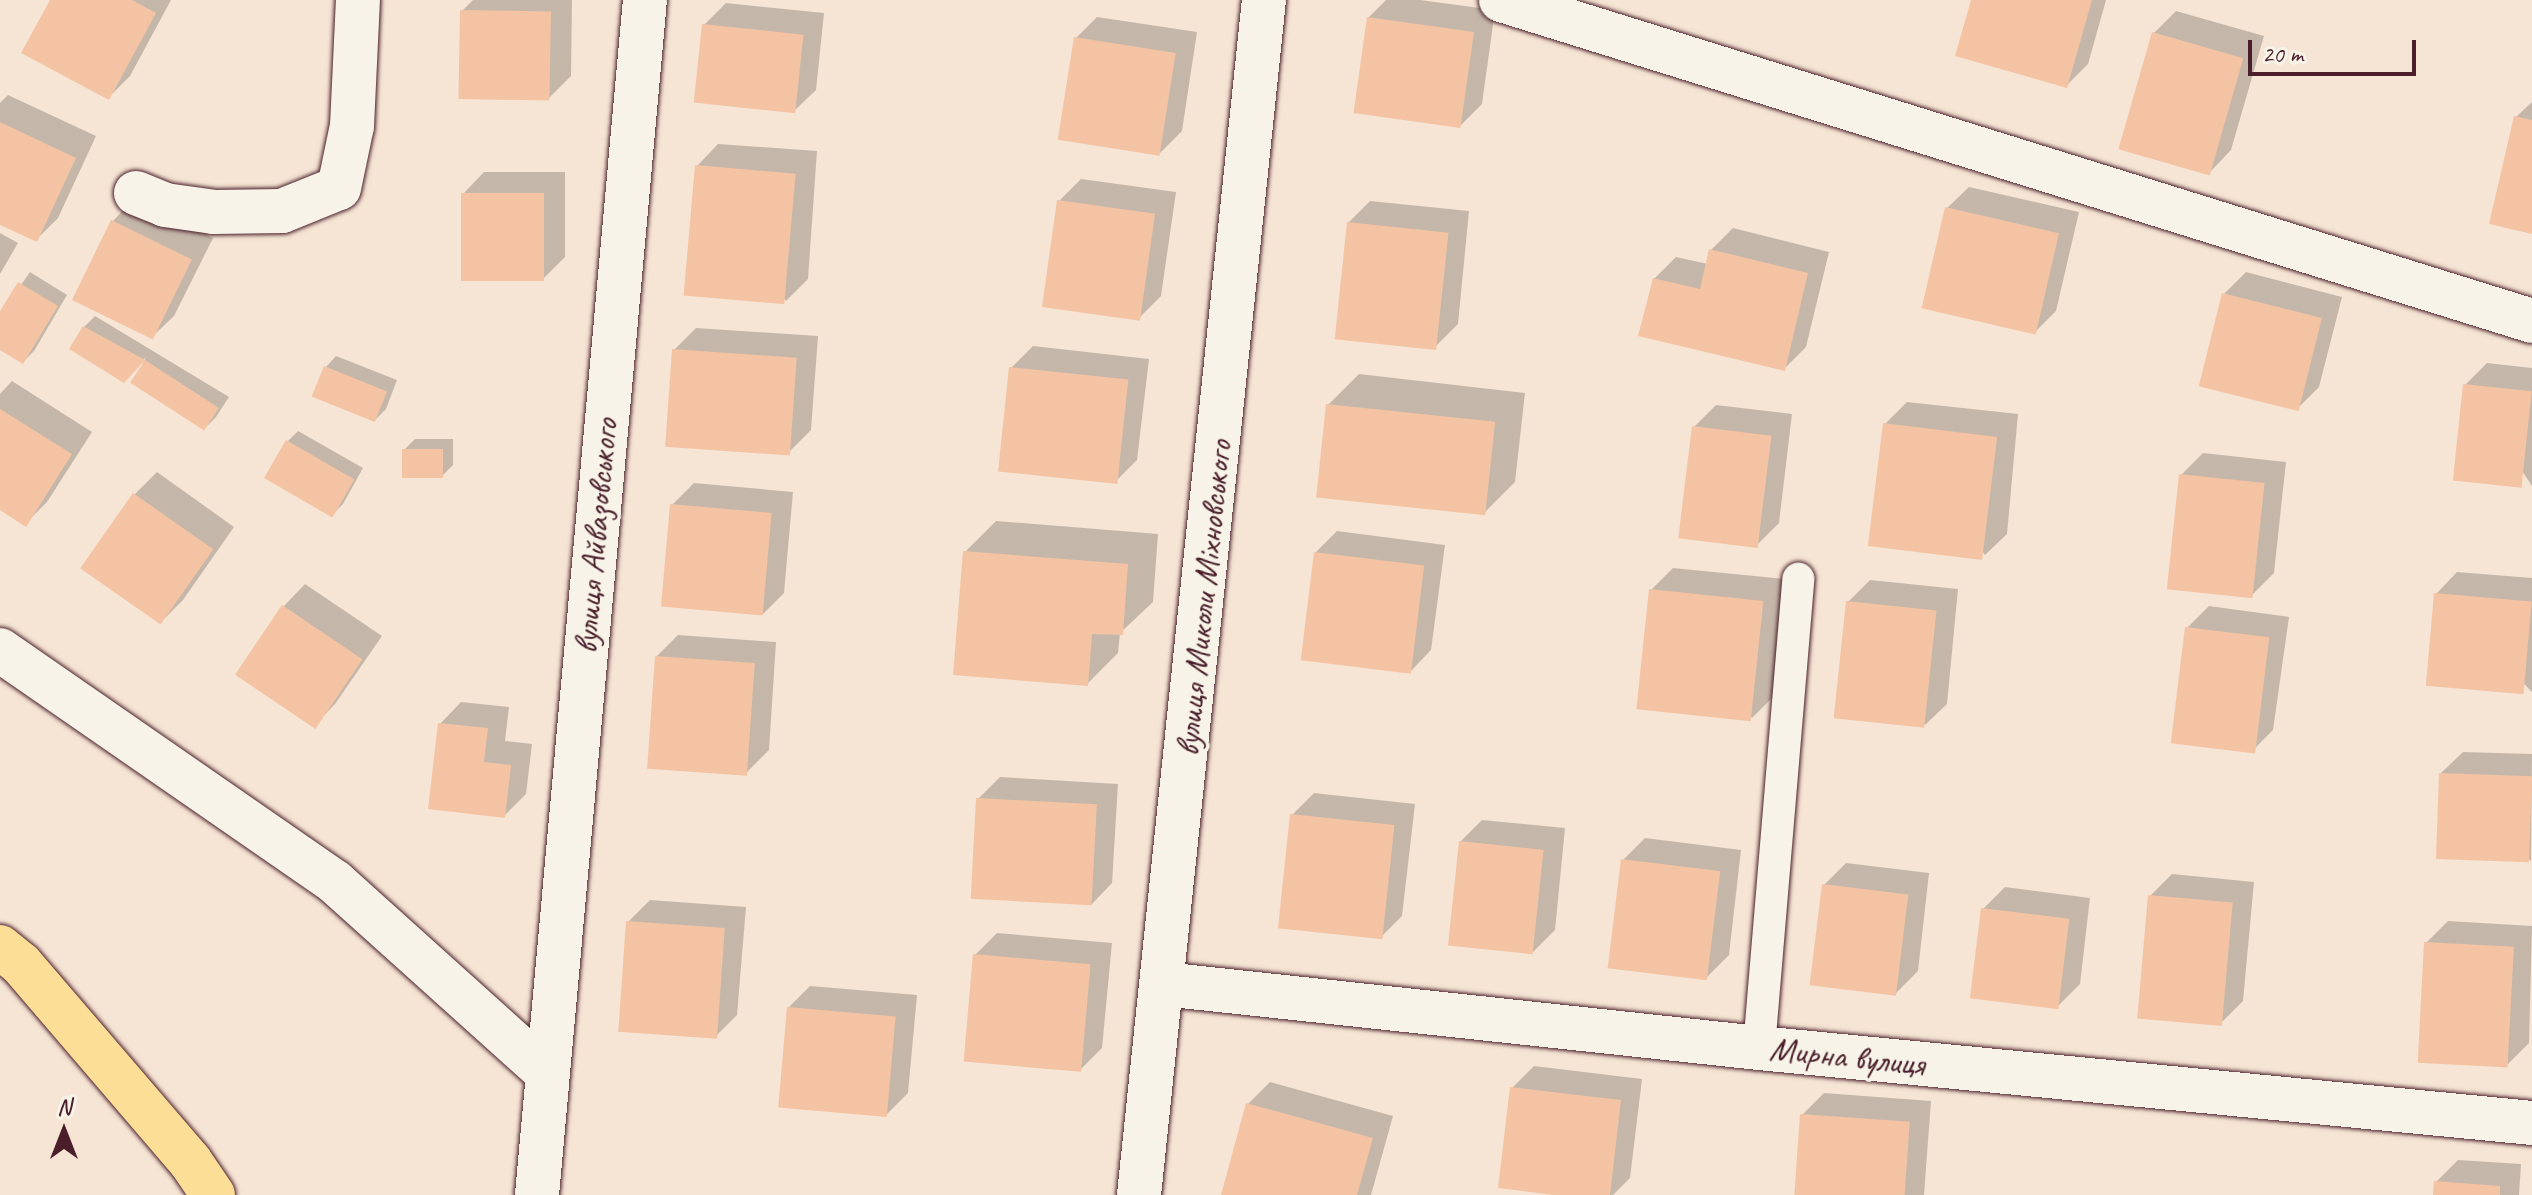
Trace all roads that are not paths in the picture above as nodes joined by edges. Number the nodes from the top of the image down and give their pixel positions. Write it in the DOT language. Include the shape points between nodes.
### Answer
graph roads {
  1 [pos="358,0"];
  2 [pos="645,0"];
  3 [pos="1264,0"];
  4 [pos="1501,0"];
  5 [pos="136,193"];
  6 [pos="2532,321"];
  7 [pos="1798,579"];
  8 [pos="0,650"];
  9 [pos="0,947"];
  10 [pos="1163,984"];
  11 [pos="1759,1048"];
  12 [pos="546,1072"];
  13 [pos="2532,1123"];
  14 [pos="213,1195"];
  15 [pos="537,1195"];
  16 [pos="1139,1195"];
  1 -- 5 [label="street" via="352,126 339,188 282,211 214,212 165,205"];
  2 -- 12 [label="street, вулиця Айвазовського"];
  3 -- 10 [label="street, вулиця Миколи Міхновського"];
  4 -- 6 [label="street"];
  7 -- 11 [label="lane"];
  8 -- 12 [label="street" via="335,882"];
  9 -- 14 [label="highway" via="41,987"];
  10 -- 11 [label="street, Мирна вулиця"];
  10 -- 16 [label="street, вулиця Миколи Міхновського"];
  11 -- 13 [label="street, Мирна вулиця"];
  12 -- 15 [label="street, вулиця Айвазовського"];
}
